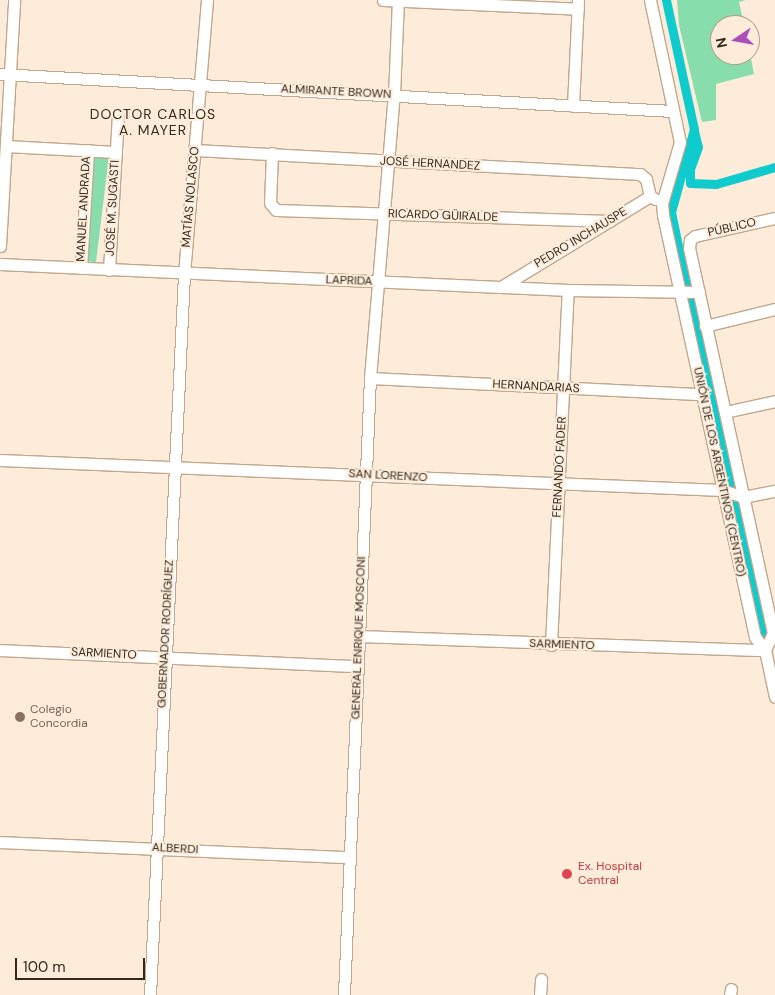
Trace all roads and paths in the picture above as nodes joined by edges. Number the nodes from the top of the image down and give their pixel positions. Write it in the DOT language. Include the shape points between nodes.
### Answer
graph roads {
  1 [pos="14,0"];
  2 [pos="207,0"];
  3 [pos="382,0"];
  4 [pos="398,0"];
  5 [pos="650,0"];
  6 [pos="578,5"];
  7 [pos="5,75"];
  8 [pos="200,84"];
  9 [pos="394,95"];
  10 [pos="572,106"];
  11 [pos="672,111"];
  12 [pos="118,116"];
  13 [pos="6,146"];
  14 [pos="88,150"];
  15 [pos="195,150"];
  16 [pos="116,152"];
  17 [pos="272,153"];
  18 [pos="388,162"];
  19 [pos="650,196"];
  20 [pos="662,203"];
  21 [pos="383,214"];
  22 [pos="775,218"];
  23 [pos="610,221"];
  24 [pos="690,240"];
  25 [pos="0,246"];
  26 [pos="0,264"];
  27 [pos="81,268"];
  28 [pos="109,270"];
  29 [pos="184,274"];
  30 [pos="376,282"];
  31 [pos="501,287"];
  32 [pos="568,290"];
  33 [pos="679,292"];
  34 [pos="699,292"];
  35 [pos="775,309"];
  36 [pos="706,326"];
  37 [pos="370,378"];
  38 [pos="564,389"];
  39 [pos="702,394"];
  40 [pos="775,401"];
  41 [pos="725,412"];
  42 [pos="0,460"];
  43 [pos="174,466"];
  44 [pos="365,475"];
  45 [pos="559,484"];
  46 [pos="722,490"];
  47 [pos="775,491"];
  48 [pos="743,498"];
  49 [pos="772,610"];
  50 [pos="359,636"];
  51 [pos="551,645"];
  52 [pos="0,650"];
  53 [pos="764,650"];
  54 [pos="164,657"];
  55 [pos="358,666"];
  56 [pos="775,693"];
  57 [pos="0,842"];
  58 [pos="157,849"];
  59 [pos="349,857"];
  60 [pos="541,979"];
  61 [pos="150,995"];
  62 [pos="344,995"];
  63 [pos="540,995"];
  1 -- 7 [label="street"];
  2 -- 8 [label="street, MATÍAS NOLASCO"];
  3 -- 4 [label="street"];
  4 -- 6 [label="street"];
  4 -- 9 [label="street, GENERAL ENRIQUE MOSCONI"];
  5 -- 11 [label="street"];
  6 -- 10 [label="street"];
  7 -- 8 [label="street, ALMIRANTE BROWN"];
  7 -- 13 [label="street"];
  8 -- 9 [label="street, ALMIRANTE BROWN"];
  8 -- 15 [label="street, MATÍAS NOLASCO"];
  9 -- 10 [label="street, ALMIRANTE BROWN"];
  9 -- 18 [label="street, GENERAL ENRIQUE MOSCONI"];
  10 -- 11 [label="street, ALMIRANTE BROWN"];
  11 -- 20 [label="street" via="679,151"];
  12 -- 16 [label="street, JOSÉ M. SUGASTI"];
  13 -- 14 [label="street"];
  13 -- 25 [label="street"];
  14 -- 16 [label="street"];
  14 -- 27 [label="street, MANUEL ANDRADA"];
  15 -- 17 [label="street, JOSÉ HERNANDEZ"];
  15 -- 29 [label="street, MATÍAS NOLASCO"];
  16 -- 28 [label="street, JOSÉ M. SUGASTI"];
  17 -- 18 [label="street, JOSÉ HERNANDEZ"];
  17 -- 21 [label="street, RICARDO GÜIRALDE" via="270,203 276,210"];
  18 -- 19 [label="street, JOSÉ HERNANDEZ" via="640,174 646,179"];
  18 -- 21 [label="street, GENERAL ENRIQUE MOSCONI"];
  19 -- 20 [label="street"];
  19 -- 23 [label="street, PEDRO INCHAUSPE"];
  20 -- 33 [label="street, UNIÓN DE LOS ARGENTINOS (CENTRO)"];
  21 -- 23 [label="street, RICARDO GÜIRALDE"];
  21 -- 30 [label="street, GENERAL ENRIQUE MOSCONI"];
  22 -- 24 [label="street, PÚBLICO" via="695,236"];
  23 -- 31 [label="street, PEDRO INCHAUSPE"];
  24 -- 34 [label="street, UNIÓN DE LOS ARGENTINOS (CENTRO)"];
  26 -- 27 [label="street, LAPRIDA"];
  27 -- 28 [label="street, LAPRIDA"];
  28 -- 29 [label="street, LAPRIDA"];
  29 -- 30 [label="street, LAPRIDA"];
  29 -- 43 [label="street, GOBERNADOR RODRÍGUEZ"];
  30 -- 31 [label="street, LAPRIDA"];
  30 -- 37 [label="street, GENERAL ENRIQUE MOSCONI"];
  31 -- 32 [label="street, LAPRIDA"];
  32 -- 33 [label="street, LAPRIDA"];
  32 -- 38 [label="street, FERNANDO FADER"];
  33 -- 34 [label="street, LAPRIDA"];
  33 -- 39 [label="street, UNIÓN DE LOS ARGENTINOS (CENTRO)"];
  34 -- 36 [label="street, UNIÓN DE LOS ARGENTINOS (CENTRO)"];
  35 -- 36 [label="street"];
  36 -- 41 [label="street, UNIÓN DE LOS ARGENTINOS (CENTRO)"];
  37 -- 38 [label="street, HERNANDARIAS"];
  37 -- 44 [label="street, GENERAL ENRIQUE MOSCONI"];
  38 -- 39 [label="street, HERNANDARIAS"];
  38 -- 45 [label="street, FERNANDO FADER"];
  39 -- 46 [label="street, UNIÓN DE LOS ARGENTINOS (CENTRO)"];
  40 -- 41 [label="street"];
  41 -- 48 [label="street, UNIÓN DE LOS ARGENTINOS (CENTRO)"];
  42 -- 43 [label="street, SAN LORENZO"];
  43 -- 44 [label="street, SAN LORENZO"];
  43 -- 54 [label="street, GOBERNADOR RODRÍGUEZ"];
  44 -- 45 [label="street, SAN LORENZO"];
  44 -- 50 [label="street, GENERAL ENRIQUE MOSCONI"];
  45 -- 46 [label="street, SAN LORENZO"];
  45 -- 51 [label="street, FERNANDO FADER"];
  46 -- 48 [label="street, SAN LORENZO"];
  46 -- 53 [label="street, UNIÓN DE LOS ARGENTINOS (CENTRO)" via="755,637"];
  47 -- 48 [label="street"];
  48 -- 49 [label="street, UNIÓN DE LOS ARGENTINOS (CENTRO)"];
  49 -- 53 [label="street, UNIÓN DE LOS ARGENTINOS (CENTRO)" via="773,633"];
  50 -- 51 [label="street, SARMIENTO"];
  50 -- 55 [label="street, GENERAL ENRIQUE MOSCONI"];
  51 -- 53 [label="street, SARMIENTO"];
  52 -- 54 [label="street, SARMIENTO"];
  53 -- 56 [label="street, UNIÓN DE LOS ARGENTINOS (CENTRO)"];
  54 -- 55 [label="street, SARMIENTO"];
  54 -- 58 [label="street, GOBERNADOR RODRÍGUEZ"];
  55 -- 59 [label="street, GENERAL ENRIQUE MOSCONI"];
  57 -- 58 [label="street, ALBERDI"];
  58 -- 59 [label="street, ALBERDI"];
  58 -- 61 [label="street, GOBERNADOR RODRÍGUEZ"];
  59 -- 62 [label="street, GENERAL ENRIQUE MOSCONI"];
  60 -- 63 [label="street"];
}
